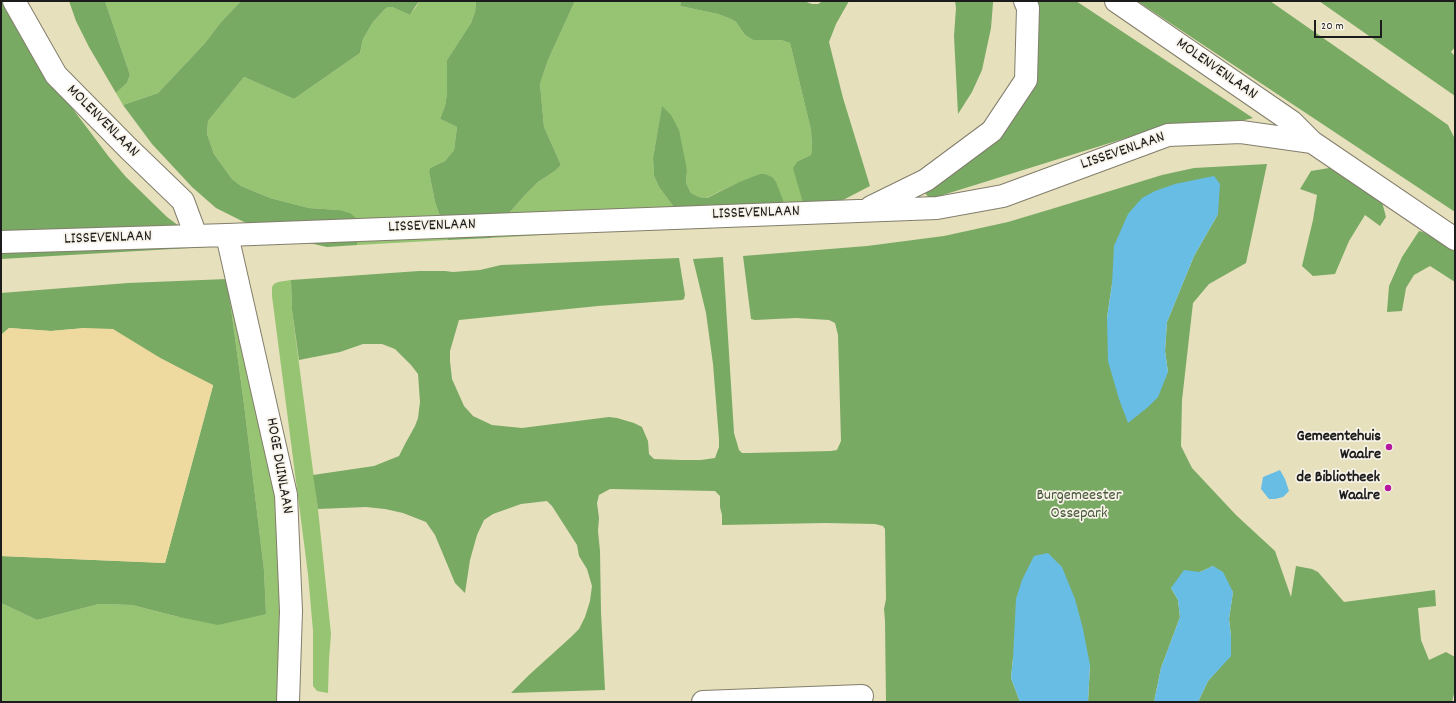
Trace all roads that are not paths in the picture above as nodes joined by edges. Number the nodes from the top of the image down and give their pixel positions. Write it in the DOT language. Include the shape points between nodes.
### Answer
graph roads {
  1 [pos="14,1"];
  2 [pos="1025,1"];
  3 [pos="1116,1"];
  4 [pos="1312,142"];
  5 [pos="863,210"];
  6 [pos="227,235"];
  7 [pos="196,236"];
  8 [pos="1455,239"];
  9 [pos="1,242"];
  10 [pos="862,696"];
  11 [pos="288,702"];
  12 [pos="703,702"];
  1 -- 7 [label="street, MOLENVENLAAN" via="56,75 183,201"];
  2 -- 5 [label="street, LISSEVENLAAN" via="1028,8 1026,80 992,131 926,180"];
  3 -- 4 [label="street, MOLENVENLAAN" via="1292,122"];
  4 -- 5 [label="street, LISSEVENLAAN" via="1241,132 1168,135 1003,196 937,208"];
  4 -- 8 [label="street, LISSEVENLAAN"];
  5 -- 6 [label="street, LISSEVENLAAN"];
  6 -- 7 [label="street, LISSEVENLAAN"];
  6 -- 11 [label="street, HOGE DUINLAAN" via="286,495 291,611"];
  7 -- 9 [label="street, LISSEVENLAAN"];
  10 -- 12 [label="street"];
}
